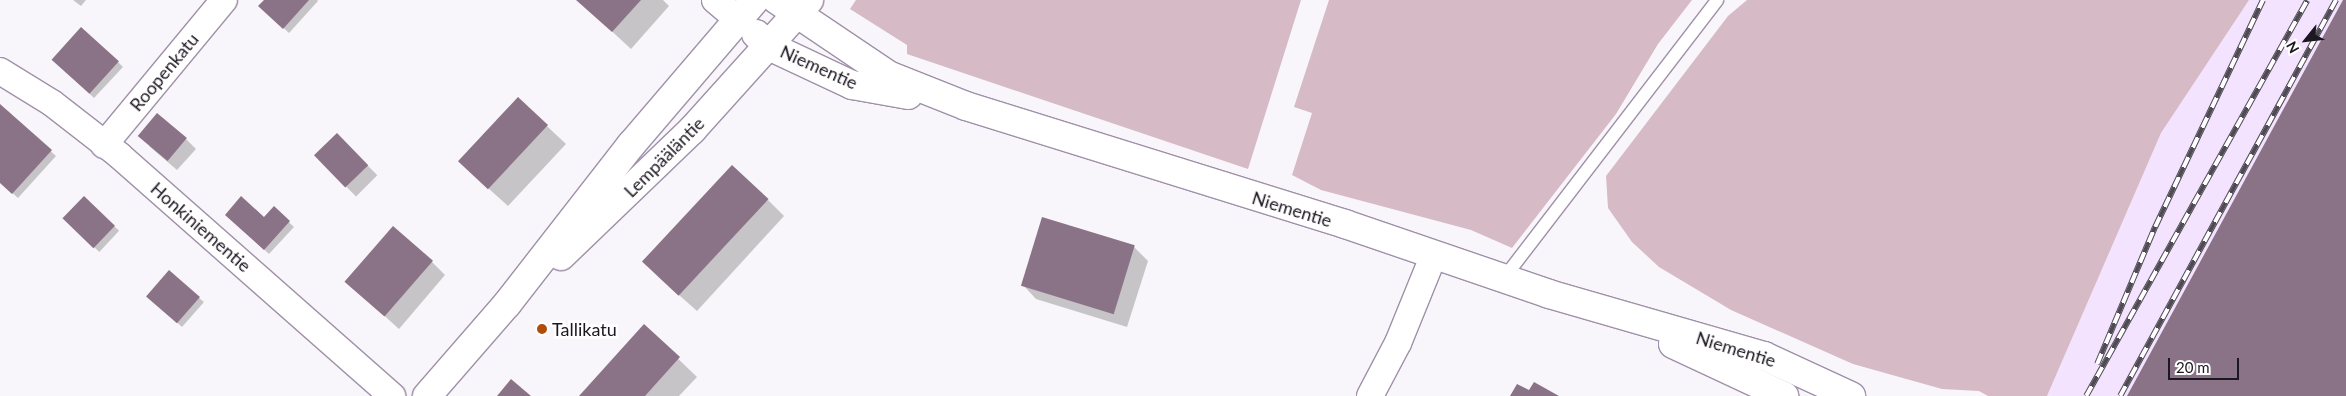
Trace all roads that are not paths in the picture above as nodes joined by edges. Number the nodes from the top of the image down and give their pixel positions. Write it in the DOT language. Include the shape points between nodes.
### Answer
graph roads {
  1 [pos="224,0"];
  2 [pos="715,0"];
  3 [pos="1718,0"];
  4 [pos="794,5"];
  5 [pos="747,10"];
  6 [pos="769,46"];
  7 [pos="0,71"];
  8 [pos="966,106"];
  9 [pos="104,144"];
  10 [pos="1433,257"];
  11 [pos="1504,278"];
  12 [pos="508,304"];
  13 [pos="1617,314"];
  14 [pos="392,396"];
  15 [pos="427,396"];
  16 [pos="1370,396"];
  17 [pos="1784,396"];
  18 [pos="1851,396"];
  1 -- 9 [label="street, Roopenkatu"];
  2 -- 5 [label="street"];
  3 -- 11 [label="lane"];
  4 -- 6 [label="main road, Lempääläntie"];
  4 -- 8 [label="main road, Niementie" via="888,75"];
  5 -- 6 [label="main road, Niementie"];
  5 -- 12 [label="main road, Lempääläntie" via="631,145"];
  6 -- 8 [label="main road, Niementie" via="852,85"];
  6 -- 12 [label="main road, Lempääläntie" via="616,206"];
  7 -- 9 [label="street, Honkiniementie" via="52,103"];
  8 -- 10 [label="main road, Niementie" via="1345,224"];
  9 -- 14 [label="street, Honkiniementie"];
  10 -- 11 [label="main road, Niementie"];
  10 -- 16 [label="street" via="1398,343"];
  11 -- 13 [label="main road, Niementie"];
  12 -- 15 [label="main road, Lempääläntie"];
  13 -- 17 [label="main road, Niementie"];
  13 -- 18 [label="main road, Niementie" via="1764,356"];
}
